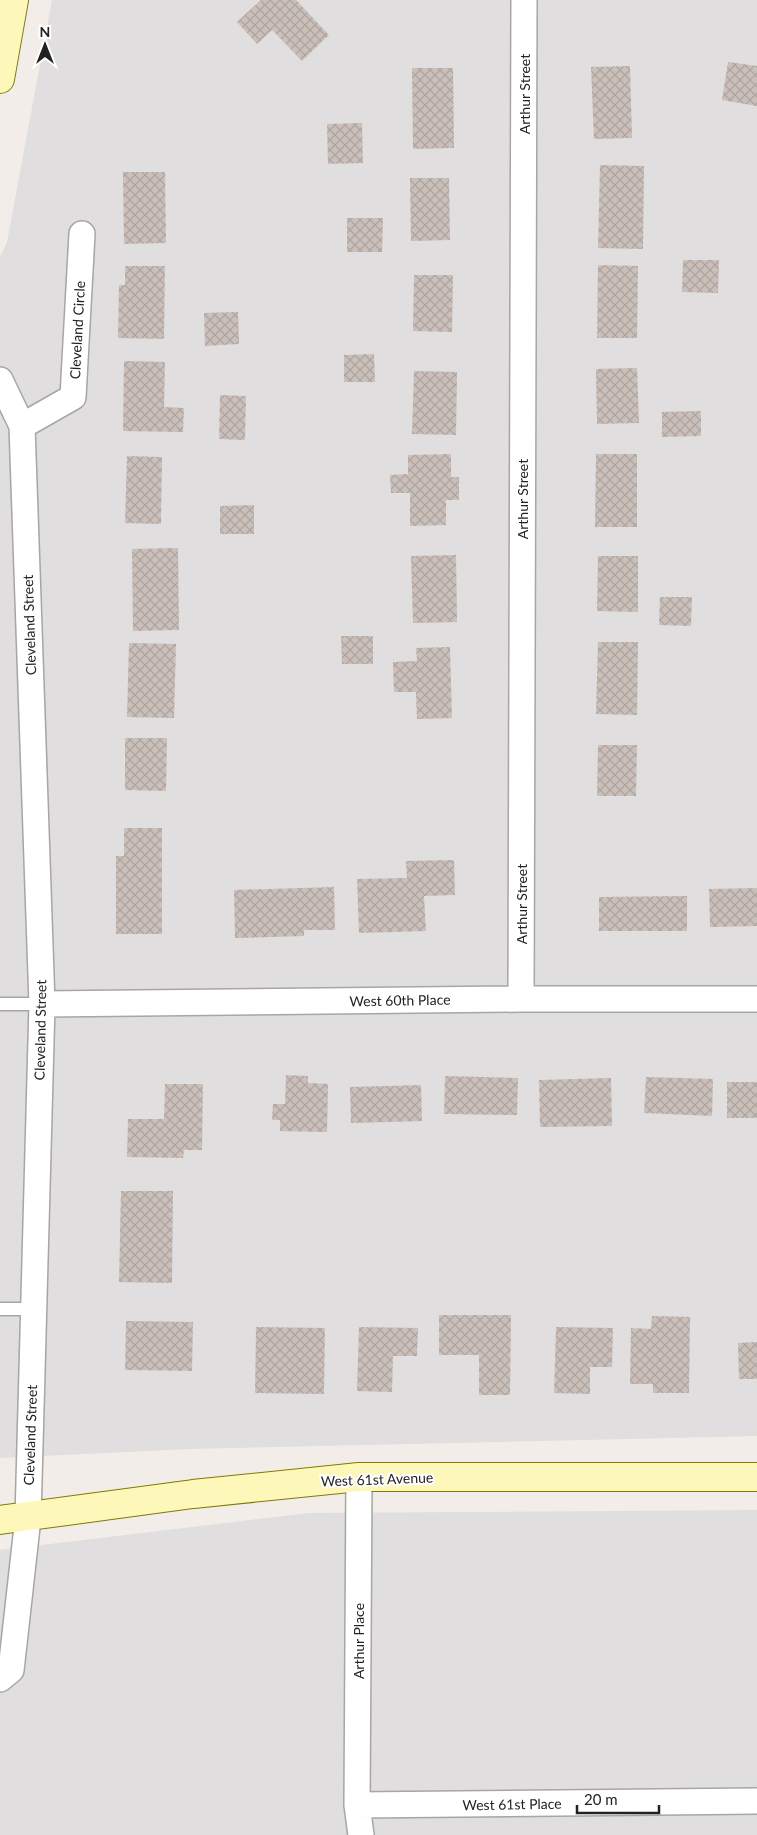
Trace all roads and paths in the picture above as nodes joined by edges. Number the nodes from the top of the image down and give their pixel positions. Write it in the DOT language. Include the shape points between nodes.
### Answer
graph roads {
  1 [pos="14,0"];
  2 [pos="524,0"];
  3 [pos="0,78"];
  4 [pos="82,234"];
  5 [pos="0,380"];
  6 [pos="22,426"];
  7 [pos="757,998"];
  8 [pos="520,999"];
  9 [pos="0,1004"];
  10 [pos="42,1004"];
  11 [pos="0,1309"];
  12 [pos="34,1309"];
  13 [pos="359,1477"];
  14 [pos="757,1477"];
  15 [pos="28,1518"];
  16 [pos="0,1520"];
  17 [pos="0,1679"];
  18 [pos="757,1801"];
  19 [pos="357,1805"];
  20 [pos="361,1835"];
  1 -- 3 [label="main road"];
  2 -- 8 [label="street, Arthur Street"];
  4 -- 6 [label="street, Cleveland Circle" via="72,397"];
  5 -- 6 [label="street, Cleveland Street"];
  6 -- 10 [label="street, Cleveland Street"];
  7 -- 8 [label="street, West 60th Place"];
  8 -- 10 [label="street, West 60th Place"];
  9 -- 10 [label="lane"];
  10 -- 12 [label="street, Cleveland Street"];
  11 -- 12 [label="lane"];
  12 -- 15 [label="street, Cleveland Street"];
  13 -- 14 [label="main road, West 61st Avenue"];
  13 -- 15 [label="main road, West 61st Avenue" via="193,1494"];
  13 -- 19 [label="street, Arthur Place"];
  15 -- 16 [label="main road, West 61st Avenue"];
  15 -- 17 [label="street, Cleveland Street" via="11,1670"];
  18 -- 19 [label="street, West 61st Place"];
  19 -- 20 [label="street"];
}
